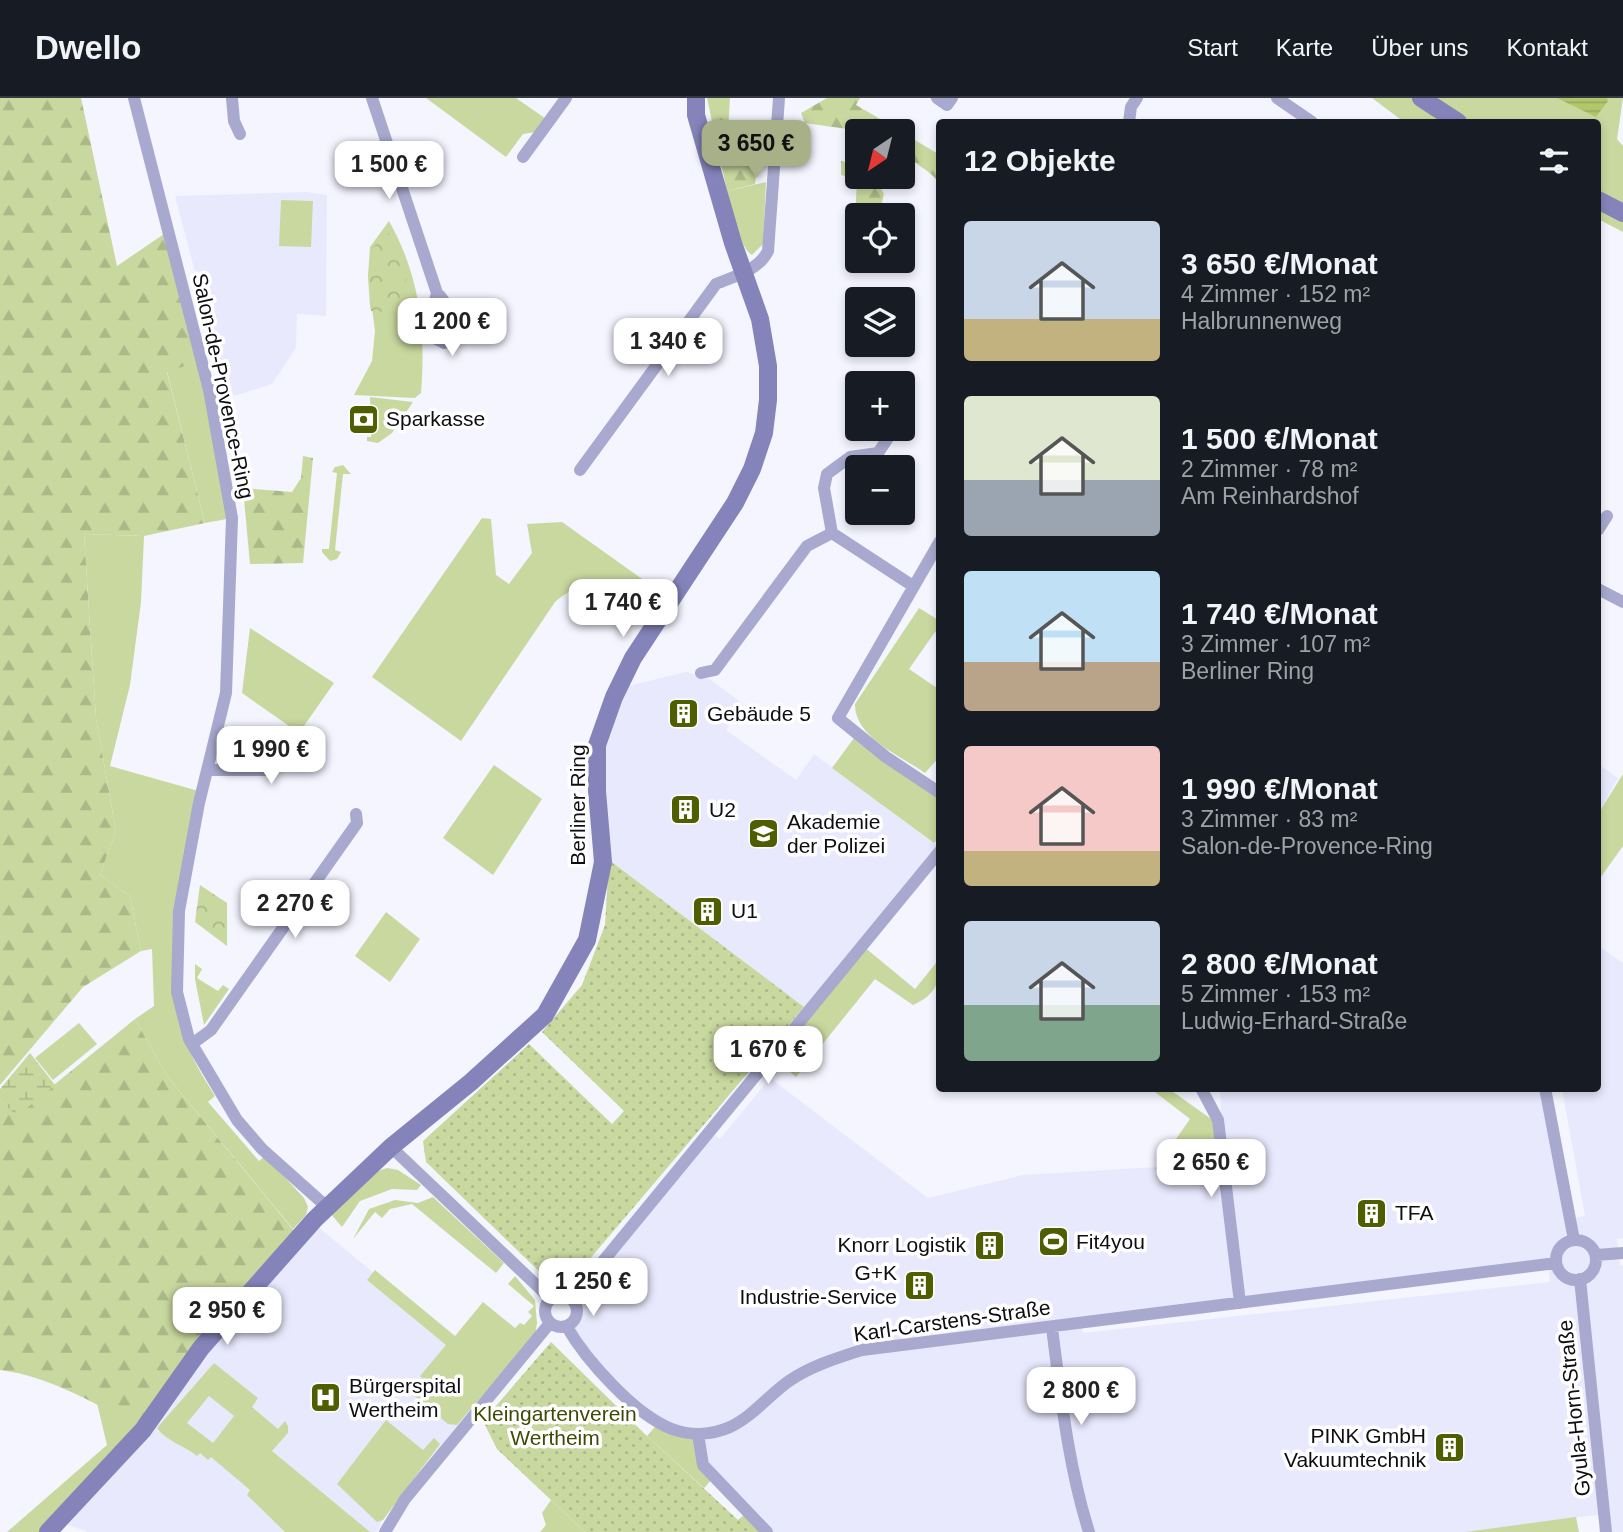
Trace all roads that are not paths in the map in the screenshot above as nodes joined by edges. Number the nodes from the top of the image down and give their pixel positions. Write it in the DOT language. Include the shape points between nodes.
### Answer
graph roads {
  1 [pos="134,98"];
  2 [pos="232,98"];
  3 [pos="372,98"];
  4 [pos="566,98"];
  5 [pos="696,98"];
  6 [pos="779,98"];
  7 [pos="937,98"];
  8 [pos="951,98"];
  9 [pos="1137,98"];
  10 [pos="1277,98"];
  11 [pos="1421,98"];
  12 [pos="1129,119"];
  13 [pos="1308,119"];
  14 [pos="1453,119"];
  15 [pos="240,134"];
  16 [pos="523,157"];
  17 [pos="1601,202"];
  18 [pos="1623,213"];
  19 [pos="745,272"];
  20 [pos="437,293"];
  21 [pos="886,441"];
  22 [pos="580,470"];
  23 [pos="1607,516"];
  24 [pos="1601,525"];
  25 [pos="832,533"];
  26 [pos="936,548"];
  27 [pos="913,586"];
  28 [pos="1601,591"];
  29 [pos="1623,602"];
  30 [pos="701,673"];
  31 [pos="316,733"];
  32 [pos="208,770"];
  33 [pos="936,790"];
  34 [pos="356,814"];
  35 [pos="936,857"];
  36 [pos="192,1044"];
  37 [pos="1203,1092"];
  38 [pos="1546,1092"];
  39 [pos="391,1147"];
  40 [pos="327,1207"];
  41 [pos="1574,1240"];
  42 [pos="1623,1252"];
  43 [pos="1595,1255"];
  44 [pos="1556,1263"];
  45 [pos="1580,1279"];
  46 [pos="551,1299"];
  47 [pos="572,1299"];
  48 [pos="1240,1303"];
  49 [pos="550,1322"];
  50 [pos="566,1327"];
  51 [pos="1052,1328"];
  52 [pos="698,1433"];
  53 [pos="48,1532"];
  54 [pos="385,1532"];
  55 [pos="767,1532"];
  56 [pos="1089,1532"];
  57 [pos="1606,1532"];
  1 -- 32 [label="street, Salon-de-Provence-Ring" via="209,390 232,518 226,693"];
  2 -- 15 [label="street"];
  3 -- 20 [label="street"];
  4 -- 16 [label="street"];
  5 -- 19 [label="street, Berliner Ring" via="696,115"];
  6 -- 19 [label="street" via="768,251 764,260"];
  7 -- 8 [label="street" via="947,104"];
  9 -- 12 [label="street"];
  10 -- 13 [label="street"];
  11 -- 14 [label="street"];
  17 -- 18 [label="street"];
  19 -- 22 [label="street" via="716,284"];
  19 -- 39 [label="street, Berliner Ring" via="766,355 764,433 735,503 633,659 614,696 597,745 603,862 587,940 545,1015"];
  21 -- 25 [label="street" via="878,453 850,457 827,474 824,488"];
  23 -- 24 [label="street"];
  25 -- 27 [label="street"];
  25 -- 30 [label="street" via="807,546 715,670"];
  26 -- 27 [label="street"];
  27 -- 33 [label="street" via="838,718"];
  28 -- 29 [label="street"];
  31 -- 32 [label="street" via="267,770"];
  32 -- 36 [label="street, Salon-de-Provence-Ring" via="179,911 177,992"];
  34 -- 36 [label="street" via="358,823 207,1035"];
  35 -- 47 [label="street"];
  36 -- 40 [label="street, Salon-de-Provence-Ring" via="237,1120"];
  37 -- 48 [label="street" via="1218,1120"];
  38 -- 41 [label="street"];
  39 -- 40 [label="street, Berliner Ring"];
  39 -- 46 [label="street"];
  40 -- 53 [label="street, Berliner Ring" via="201,1348 143,1430"];
  41 -- 43 [label="street" via="1590,1245"];
  41 -- 44 [label="street" via="1562,1246"];
  42 -- 43 [label="street"];
  43 -- 45 [label="street" via="1593,1270"];
  44 -- 45 [label="street" via="1564,1275"];
  44 -- 48 [label="street, Karl-Carstens-Straße"];
  45 -- 57 [label="street, Gyula-Horn-Straße"];
  46 -- 47 [label="street" via="562,1295"];
  46 -- 49 [label="street" via="545,1312"];
  47 -- 50 [label="street" via="577,1313"];
  48 -- 51 [label="street, Karl-Carstens-Straße"];
  49 -- 50 [label="street"];
  49 -- 54 [label="street" via="405,1499"];
  50 -- 52 [label="street, Karl-Carstens-Straße" via="582,1352 639,1408 672,1429"];
  51 -- 52 [label="street, Karl-Carstens-Straße" via="862,1350 790,1380 728,1427"];
  51 -- 56 [label="street" via="1069,1460"];
  52 -- 55 [label="street" via="703,1465"];
}
